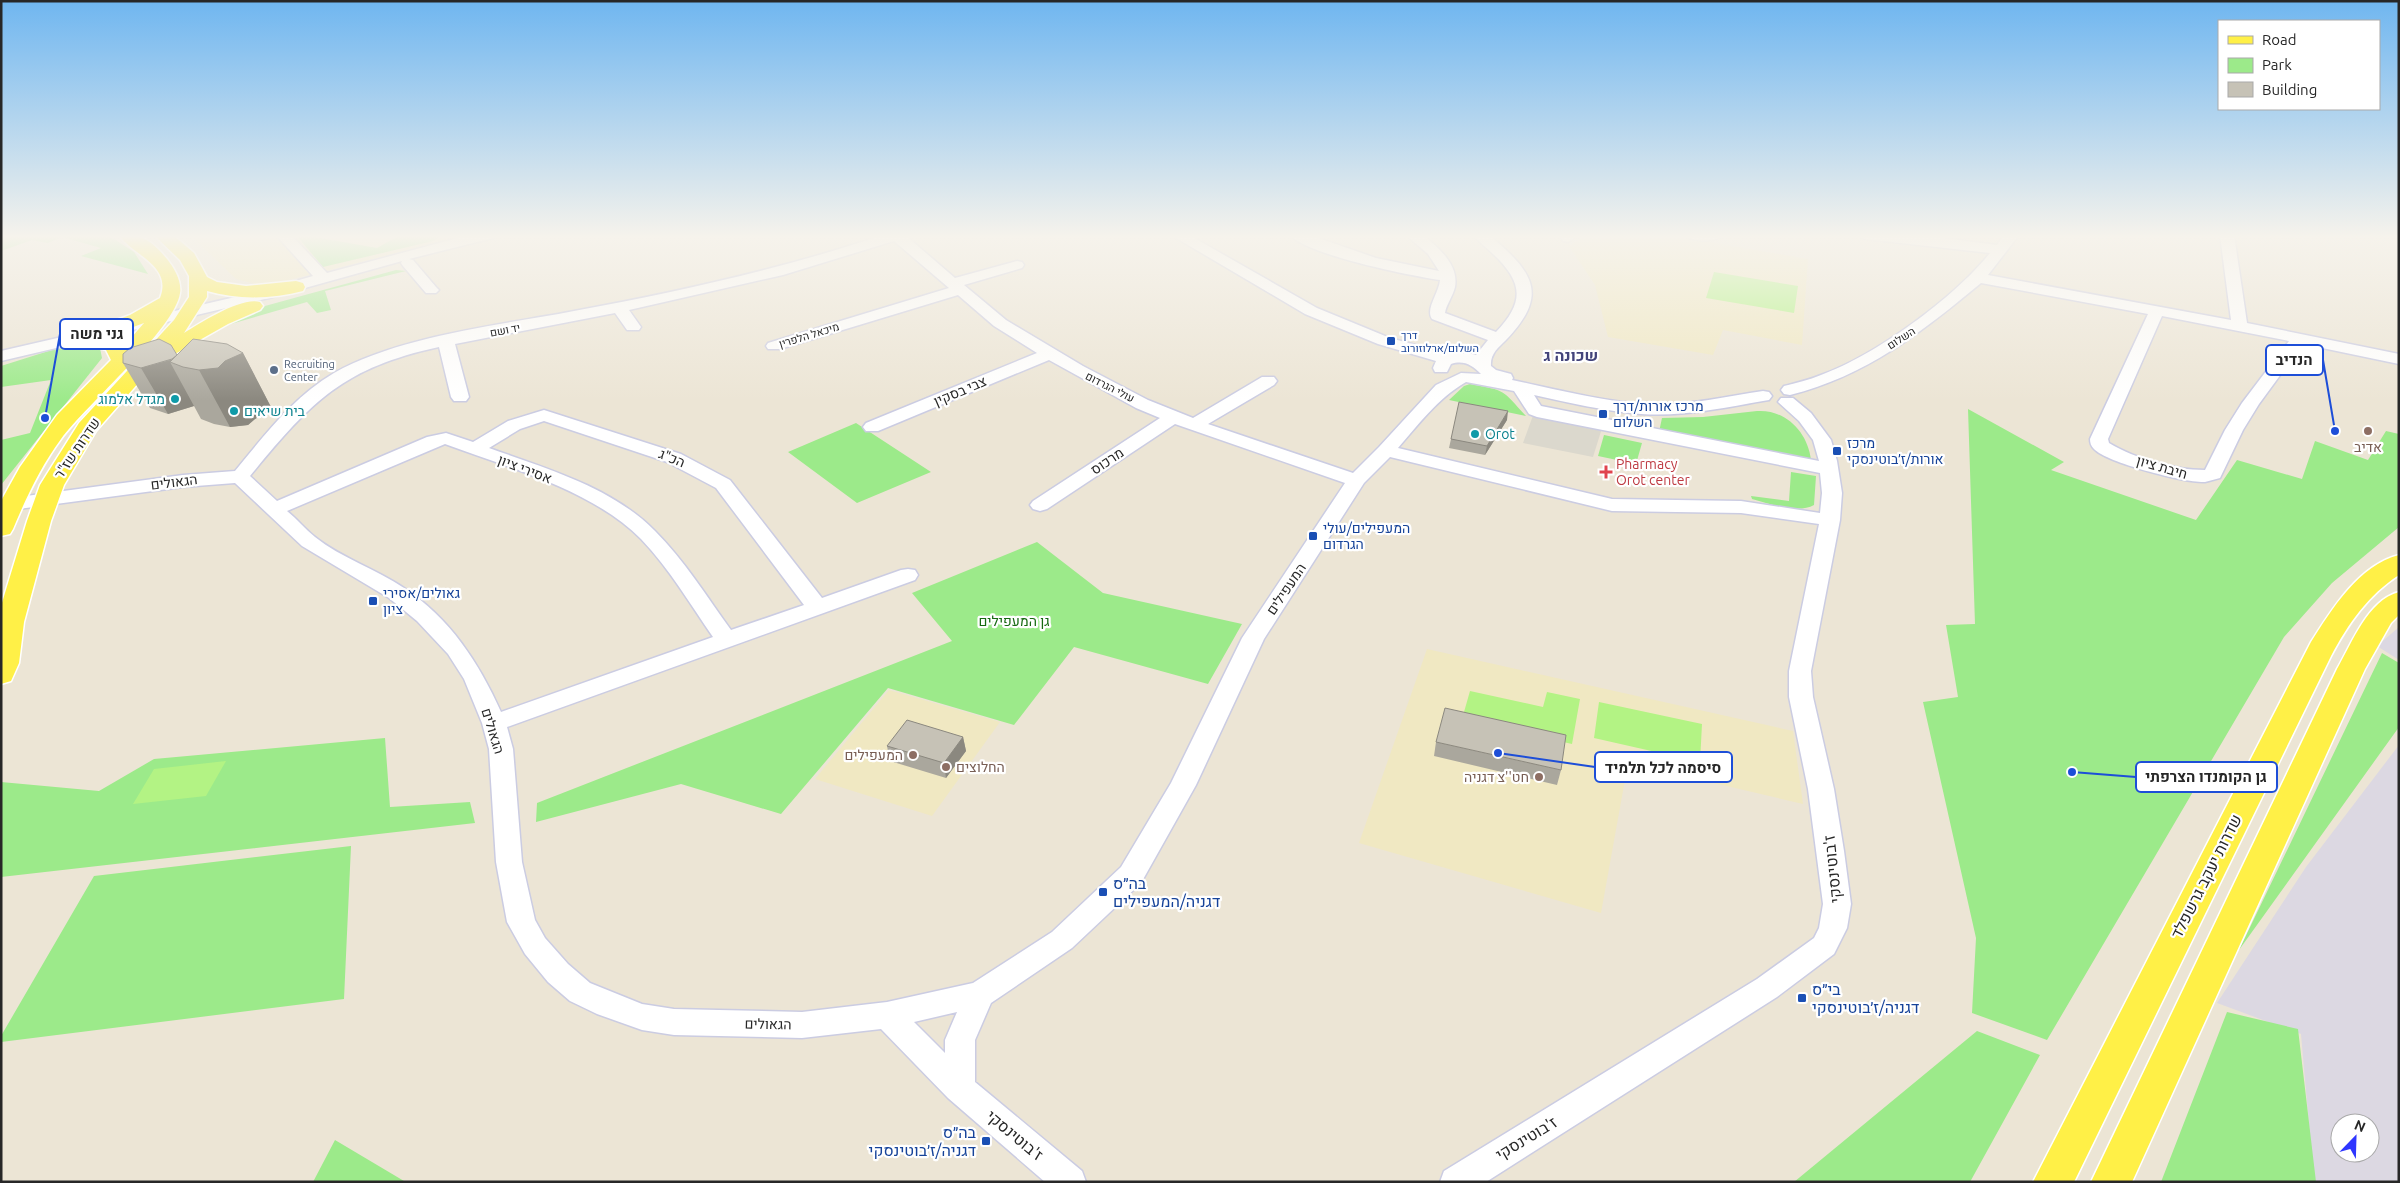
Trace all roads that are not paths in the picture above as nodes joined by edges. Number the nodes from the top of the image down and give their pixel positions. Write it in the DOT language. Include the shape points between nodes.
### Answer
graph roads {
  1 [pos="171,290"];
  2 [pos="198,290"];
  3 [pos="222,290"];
  4 [pos="271,290"];
  5 [pos="284,290"];
  6 [pos="310,290"];
  7 [pos="698,290"];
  8 [pos="943,290"];
  9 [pos="961,290"];
  10 [pos="1275,290"];
  11 [pos="1445,290"];
  12 [pos="1524,290"];
  13 [pos="1963,290"];
  14 [pos="2044,290"];
  15 [pos="2234,290"];
  16 [pos="253,306"];
  17 [pos="619,307"];
  18 [pos="2157,311"];
  19 [pos="187,317"];
  20 [pos="154,324"];
  21 [pos="2240,326"];
  22 [pos="633,327"];
  23 [pos="105,331"];
  24 [pos="2299,338"];
  25 [pos="446,341"];
  26 [pos="74,343"];
  27 [pos="1494,343"];
  28 [pos="774,346"];
  29 [pos="1049,354"];
  30 [pos="1,356"];
  31 [pos="2399,359"];
  32 [pos="1,362"];
  33 [pos="141,366"];
  34 [pos="114,367"];
  35 [pos="1483,368"];
  36 [pos="1447,369"];
  37 [pos="1464,378"];
  38 [pos="1268,381"];
  39 [pos="1521,388"];
  40 [pos="1788,396"];
  41 [pos="460,397"];
  42 [pos="1688,408"];
  43 [pos="1173,417"];
  44 [pos="1194,425"];
  45 [pos="872,427"];
  46 [pos="474,449"];
  47 [pos="1386,451"];
  48 [pos="1829,469"];
  49 [pos="240,477"];
  50 [pos="1356,480"];
  51 [pos="47,498"];
  52 [pos="11,504"];
  53 [pos="1040,505"];
  54 [pos="273,510"];
  55 [pos="1830,520"];
  56 [pos="1,529"];
  57 [pos="2399,563"];
  58 [pos="908,575"];
  59 [pos="2399,600"];
  60 [pos="818,608"];
  61 [pos="727,640"];
  62 [pos="1,674"];
  63 [pos="494,723"];
  64 [pos="980,994"];
  65 [pos="887,1015"];
  66 [pos="959,1088"];
  67 [pos="1070,1182"];
  68 [pos="1456,1182"];
  69 [pos="2053,1182"];
  70 [pos="2111,1182"];
  1 -- 20 [label="main road, שדרות שז\"ר" via="169,302"];
  1 -- 23 [label="main road" via="161,306"];
  2 -- 19 [label="main road, שדרות שז\"ר" via="198,297"];
  3 -- 4 [label="main road" via="250,293"];
  5 -- 19 [label="street"];
  6 -- 16 [label="street"];
  7 -- 17 [label="street, יד ושם"];
  8 -- 28 [label="street, מיכאל הלפרין"];
  9 -- 29 [label="street, עולי הגרדום" via="1000,323"];
  10 -- 36 [label="street" via="1311,311 1403,347"];
  11 -- 27 [label="street" via="1438,316"];
  12 -- 27 [label="street" via="1519,314"];
  13 -- 40 [label="street, השלום" via="1920,325 1856,366"];
  14 -- 18 [label="street"];
  15 -- 21 [label="street"];
  16 -- 19 [label="street"];
  16 -- 33 [label="main road" via="221,320"];
  17 -- 22 [label="street"];
  17 -- 25 [label="street, יד ושם"];
  18 -- 21 [label="street"];
  18 -- 24 [label="street, חיבת ציון" via="2098,439 2103,448 2180,474 2200,477 2213,474 2251,403"];
  19 -- 20 [label="street"];
  19 -- 33 [label="main road, שדרות שז\"ר"];
  20 -- 23 [label="street"];
  20 -- 26 [label="street"];
  20 -- 34 [label="main road, שדרות שז\"ר"];
  21 -- 24 [label="street"];
  23 -- 30 [label="street"];
  24 -- 31 [label="street"];
  25 -- 41 [label="street"];
  25 -- 49 [label="street, יד ושם" via="377,360 327,386 296,410"];
  26 -- 32 [label="street"];
  26 -- 34 [label="main road" via="101,341 116,348"];
  27 -- 35 [label="street" via="1483,357"];
  27 -- 36 [label="street" via="1476,356"];
  29 -- 43 [label="street, עולי הגרדום" via="1126,396"];
  29 -- 45 [label="street, צבי בסקין"];
  33 -- 51 [label="main road, שדרות שז\"ר" via="87,428"];
  34 -- 52 [label="main road, שדרות שז\"ר" via="55,432"];
  35 -- 36 [label="street" via="1474,360"];
  35 -- 37 [label="street, המעפילים" via="1478,376"];
  35 -- 42 [label="street" via="1497,376 1597,398"];
  36 -- 37 [label="street, המעפילים"];
  36 -- 47 [label="street, המעפילים"];
  37 -- 39 [label="street"];
  38 -- 44 [label="street"];
  39 -- 42 [label="street" via="1623,408"];
  39 -- 48 [label="street" via="1535,410 1542,413"];
  40 -- 42 [label="street" via="1776,402 1763,396"];
  40 -- 48 [label="street, ז'בוטינסקי" via="1822,440"];
  43 -- 44 [label="street, עולי הגרדום"];
  43 -- 53 [label="street, מרכוס"];
  44 -- 50 [label="street, עולי הגרדום"];
  46 -- 54 [label="street, אסירי ציון" via="446,438 433,441"];
  46 -- 60 [label="street, הכ\"ג" via="514,426 544,415 674,458 723,484"];
  46 -- 61 [label="street, אסירי ציון" via="588,494 627,518 646,533 667,558"];
  47 -- 50 [label="street, המעפילים"];
  47 -- 55 [label="street" via="1600,504 1741,507"];
  48 -- 55 [label="street, ז'בוטינסקי" via="1832,493"];
  49 -- 51 [label="street, הגאולים"];
  49 -- 54 [label="street, הגאולים"];
  50 -- 64 [label="street, המעפילים" via="1253,638 1183,785 1131,875 1062,940"];
  51 -- 52 [label="street, הגאולים"];
  51 -- 62 [label="main road, שדרות שז\"ר" via="10,622"];
  52 -- 56 [label="main road, שדרות שז\"ר"];
  54 -- 63 [label="street, הגאולים" via="309,542 396,593 424,616 456,649 475,679"];
  55 -- 68 [label="street, ז'בוטינסקי" via="1800,671 1800,697 1821,789 1837,904 1833,928 1824,946 1768,988"];
  57 -- 69 [label="main road, שדרות יעקב גרשפלד" via="2383,572 2348,605 2321,648"];
  58 -- 60 [label="street"];
  59 -- 70 [label="main road" via="2380,618 2350,669"];
  60 -- 61 [label="street"];
  61 -- 63 [label="street"];
  63 -- 65 [label="street, הגאולים" via="501,749 509,862 521,922 534,946 558,974 580,992 607,1006 642,1017 674,1022 802,1025"];
  64 -- 65 [label="street, המעפילים"];
  64 -- 66 [label="street" via="960,1040"];
  65 -- 66 [label="street, ז'בוטינסקי"];
  66 -- 67 [label="street, ז'בוטינסקי"];
}
